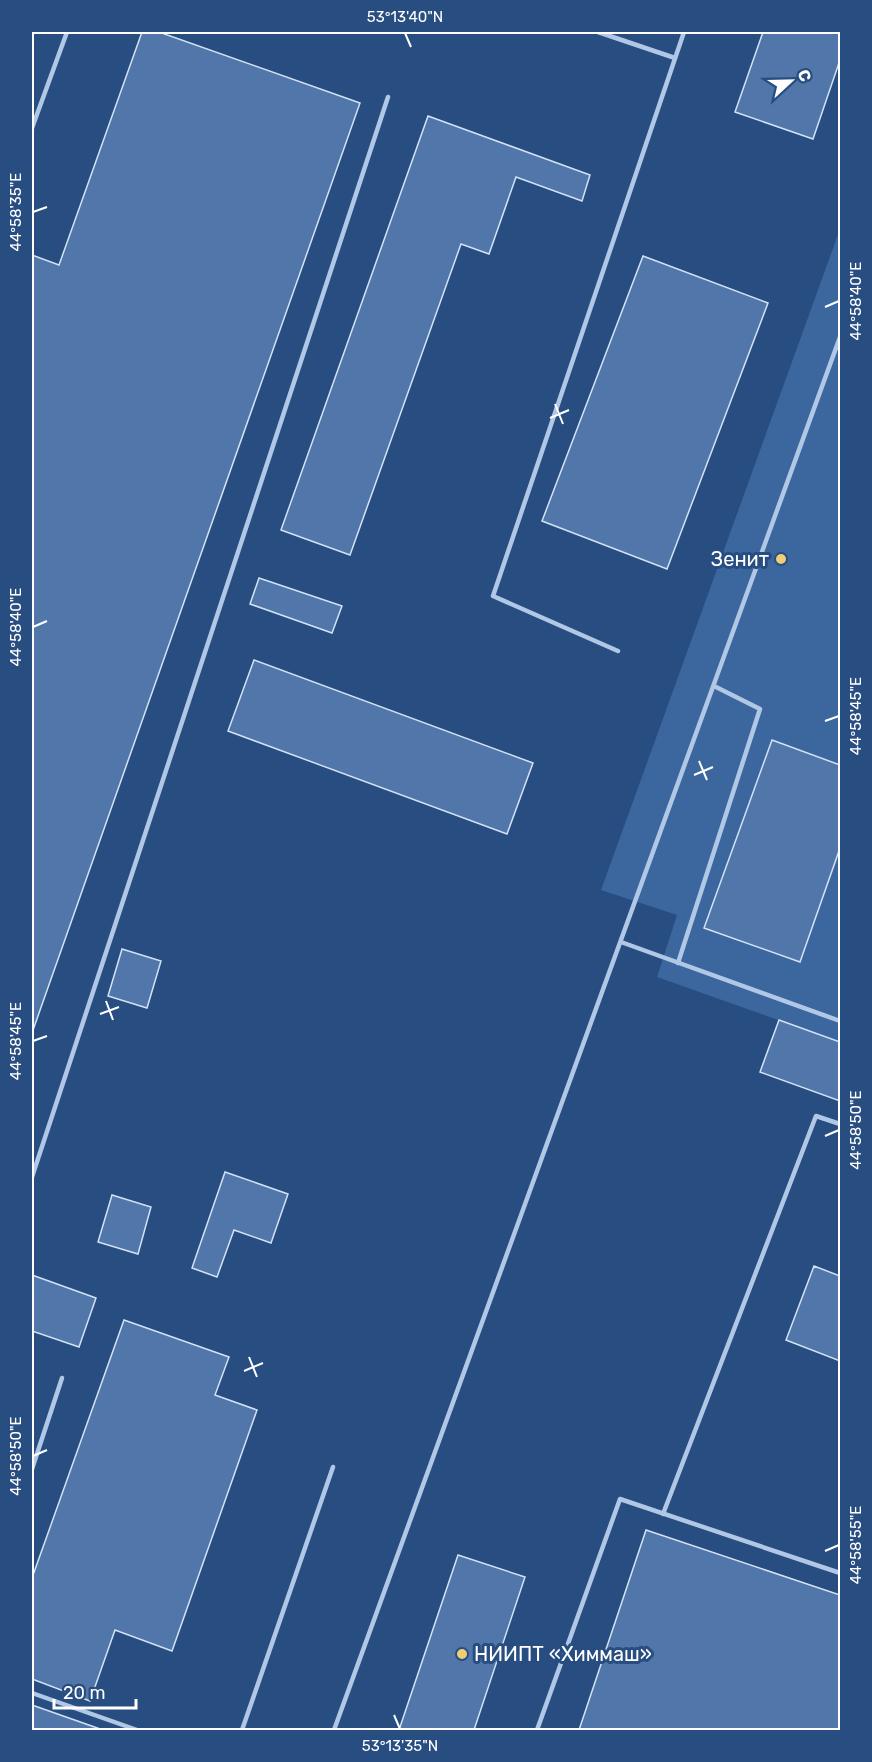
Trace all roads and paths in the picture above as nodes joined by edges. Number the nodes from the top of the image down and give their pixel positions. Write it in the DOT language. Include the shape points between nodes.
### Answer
graph roads {
  1 [pos="67,32"];
  2 [pos="598,32"];
  3 [pos="684,32"];
  4 [pos="675,58"];
  5 [pos="388,97"];
  6 [pos="32,128"];
  7 [pos="840,337"];
  8 [pos="618,651"];
  9 [pos="714,686"];
  10 [pos="621,942"];
  11 [pos="678,963"];
  12 [pos="840,1021"];
  13 [pos="840,1124"];
  14 [pos="32,1177"];
  15 [pos="62,1378"];
  16 [pos="333,1467"];
  17 [pos="32,1469"];
  18 [pos="663,1514"];
  19 [pos="840,1574"];
  20 [pos="32,1693"];
  21 [pos="137,1731"];
  22 [pos="242,1731"];
  23 [pos="334,1731"];
  24 [pos="537,1731"];
  1 -- 6 [label="lane"];
  2 -- 4 [label="lane"];
  3 -- 4 [label="lane"];
  4 -- 8 [label="lane" via="494,596"];
  5 -- 14 [label="lane"];
  7 -- 9 [label="lane"];
  9 -- 10 [label="lane"];
  9 -- 11 [label="lane" via="760,709"];
  10 -- 11 [label="lane"];
  10 -- 23 [label="lane"];
  11 -- 12 [label="lane"];
  13 -- 18 [label="lane" via="816,1116"];
  15 -- 17 [label="lane"];
  16 -- 22 [label="lane"];
  18 -- 19 [label="lane"];
  18 -- 24 [label="lane" via="620,1499"];
  20 -- 21 [label="lane"];
}
